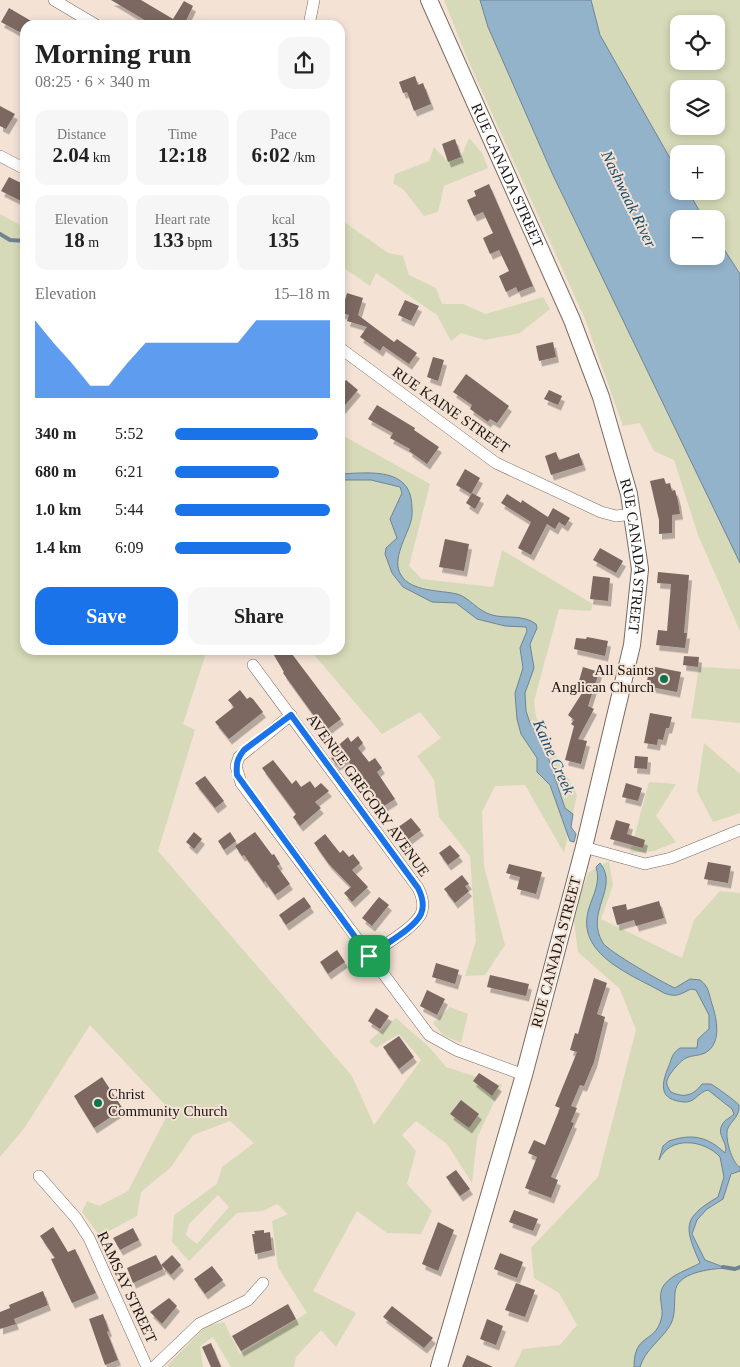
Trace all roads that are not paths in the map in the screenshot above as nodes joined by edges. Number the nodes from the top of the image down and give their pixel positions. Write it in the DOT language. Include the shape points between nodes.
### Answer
graph roads {
  1 [pos="54,0"];
  2 [pos="314,0"];
  3 [pos="429,0"];
  4 [pos="88,20"];
  5 [pos="309,20"];
  6 [pos="0,156"];
  7 [pos="20,166"];
  8 [pos="345,352"];
  9 [pos="633,514"];
  10 [pos="253,665"];
  11 [pos="291,715"];
  12 [pos="740,830"];
  13 [pos="584,847"];
  14 [pos="369,956"];
  15 [pos="524,1075"];
  16 [pos="39,1176"];
  17 [pos="263,1283"];
  18 [pos="147,1367"];
  19 [pos="154,1367"];
  20 [pos="439,1367"];
  1 -- 4 [label="street"];
  2 -- 5 [label="street"];
  3 -- 9 [label="main road, RUE CANADA STREET" via="572,320 612,429"];
  6 -- 7 [label="street"];
  8 -- 9 [label="street, RUE KAINE STREET" via="496,463 601,512 616,516"];
  9 -- 13 [label="main road, RUE CANADA STREET" via="640,569 632,645"];
  10 -- 11 [label="street, AVENUE GREGORY AVENUE"];
  11 -- 14 [label="street, AVENUE GREGORY AVENUE" via="422,896 423,905 414,923"];
  11 -- 14 [label="street, AVENUE GREGORY AVENUE" via="244,750 238,757 237,775"];
  12 -- 13 [label="street" via="671,858 645,864"];
  13 -- 15 [label="main road, RUE CANADA STREET"];
  14 -- 15 [label="street, AVENUE GREGORY AVENUE" via="429,1035 456,1050"];
  15 -- 20 [label="main road, RUE CANADA STREET"];
  16 -- 18 [label="street, RAMSAY STREET" via="90,1238"];
  17 -- 19 [label="street" via="248,1300 199,1324"];
}
